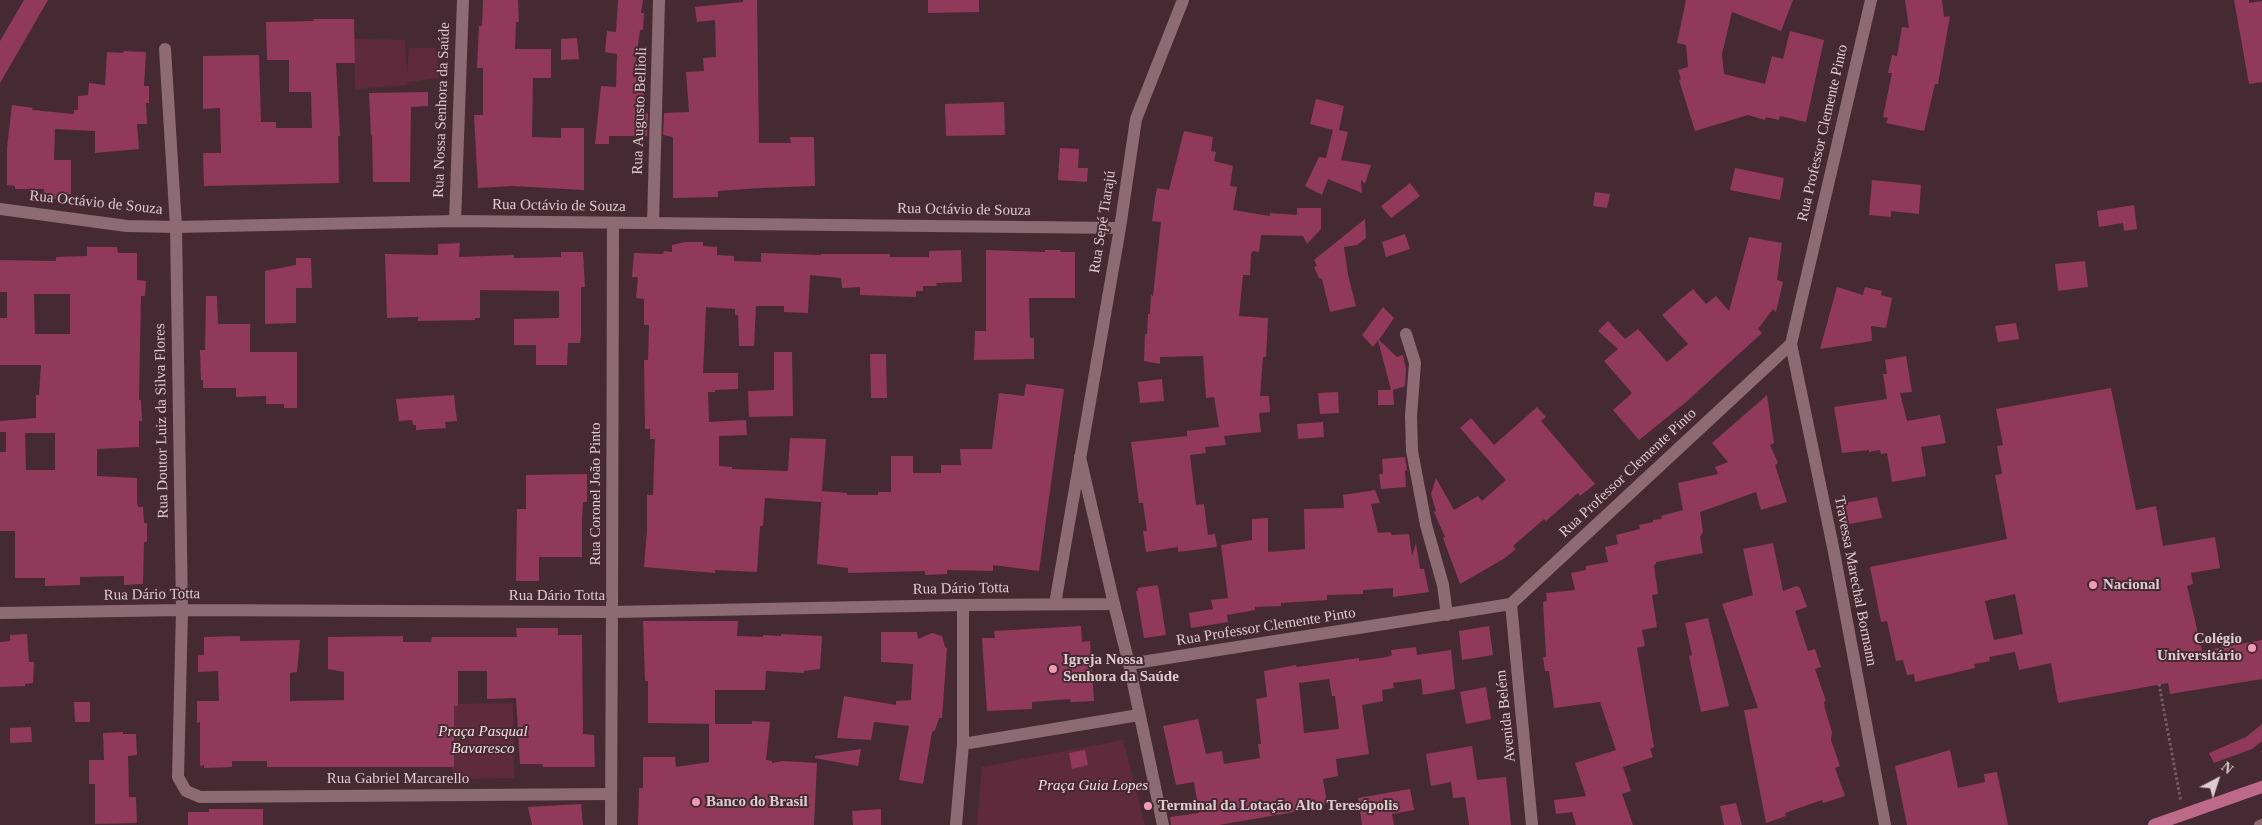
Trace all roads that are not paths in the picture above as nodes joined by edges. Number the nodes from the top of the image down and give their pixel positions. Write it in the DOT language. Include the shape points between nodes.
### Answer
graph roads {
  1 [pos="463,0"];
  2 [pos="659,0"];
  3 [pos="1182,0"];
  4 [pos="1871,0"];
  5 [pos="165,49"];
  6 [pos="0,209"];
  7 [pos="455,221"];
  8 [pos="613,222"];
  9 [pos="653,223"];
  10 [pos="176,227"];
  11 [pos="1120,228"];
  12 [pos="1406,334"];
  13 [pos="1791,344"];
  14 [pos="1080,457"];
  15 [pos="1056,604"];
  16 [pos="1114,604"];
  17 [pos="1511,604"];
  18 [pos="963,605"];
  19 [pos="182,610"];
  20 [pos="612,612"];
  21 [pos="0,613"];
  22 [pos="1447,615"];
  23 [pos="1129,664"];
  24 [pos="1139,715"];
  25 [pos="962,744"];
  26 [pos="2262,787"];
  27 [pos="186,791"];
  28 [pos="611,794"];
  29 [pos="611,825"];
  30 [pos="956,825"];
  31 [pos="1163,825"];
  32 [pos="1532,825"];
  33 [pos="1885,825"];
  34 [pos="2154,825"];
  1 -- 7 [label="street, Rua Nossa Senhora da Saúde"];
  2 -- 9 [label="street, Rua Augusto Bellioli"];
  3 -- 11 [label="street, Rua Sepé Tiarajú" via="1136,119"];
  4 -- 13 [label="street, Rua Professor Clemente Pinto"];
  5 -- 10 [label="street, Rua Doutor Luiz da Silva Flores"];
  6 -- 10 [label="street, Rua Octávio de Souza" via="127,226"];
  7 -- 8 [label="street, Rua Octávio de Souza"];
  7 -- 10 [label="street, Rua Octávio de Souza"];
  8 -- 9 [label="street, Rua Octávio de Souza"];
  8 -- 20 [label="street, Rua Coronel João Pinto"];
  9 -- 11 [label="street, Rua Octávio de Souza"];
  10 -- 19 [label="street, Rua Doutor Luiz da Silva Flores"];
  11 -- 14 [label="street, Rua Sepé Tiarajú"];
  12 -- 22 [label="street" via="1415,363 1412,451 1426,524 1443,584"];
  13 -- 17 [label="street, Rua Professor Clemente Pinto"];
  13 -- 33 [label="street, Travessa Marechal Bormann"];
  14 -- 15 [label="street, Rua Sepé Tiarajú"];
  14 -- 16 [label="street, Rua Sepé Tiarajú"];
  15 -- 16 [label="street, Rua Dário Totta"];
  15 -- 18 [label="street, Rua Dário Totta"];
  16 -- 23 [label="street, Rua Sepé Tiarajú"];
  17 -- 22 [label="street, Rua Professor Clemente Pinto"];
  17 -- 32 [label="street, Avenida Belém"];
  18 -- 20 [label="street, Rua Dário Totta"];
  18 -- 25 [label="street"];
  19 -- 20 [label="street, Rua Dário Totta"];
  19 -- 21 [label="street, Rua Dário Totta"];
  19 -- 27 [label="street, Rua Doutor Luiz da Silva Flores" via="178,778"];
  20 -- 28 [label="street, Rua Coronel João Pinto"];
  22 -- 23 [label="street, Rua Professor Clemente Pinto"];
  23 -- 24 [label="street, Rua Sepé Tiarajú"];
  24 -- 25 [label="street"];
  24 -- 31 [label="street"];
  25 -- 30 [label="street"];
  26 -- 34 [label="main road"];
  27 -- 28 [label="street, Rua Gabriel Marcarello" via="200,797"];
  28 -- 29 [label="street, Rua Coronel João Pinto"];
}
